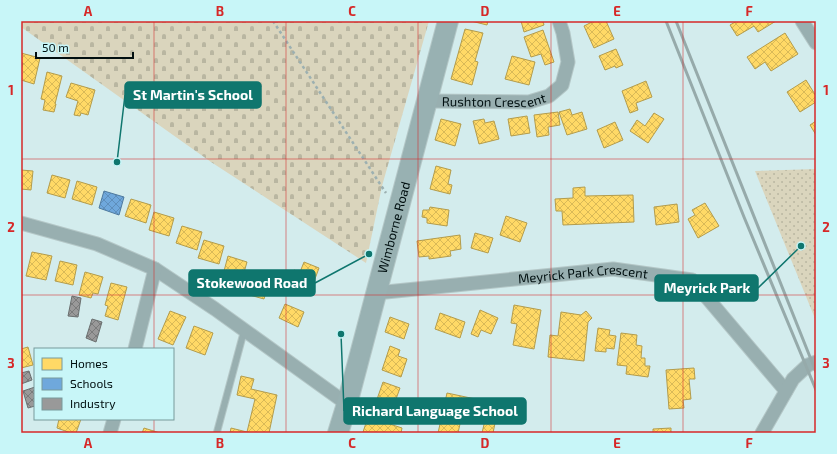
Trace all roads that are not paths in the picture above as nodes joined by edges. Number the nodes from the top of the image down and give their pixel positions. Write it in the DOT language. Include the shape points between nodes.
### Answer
graph roads {
  1 [pos="448,21"];
  2 [pos="559,21"];
  3 [pos="802,21"];
  4 [pos="816,43"];
  5 [pos="427,101"];
  6 [pos="21,223"];
  7 [pos="155,269"];
  8 [pos="376,293"];
  9 [pos="244,331"];
  10 [pos="135,348"];
  11 [pos="816,362"];
  12 [pos="786,391"];
  13 [pos="347,404"];
  14 [pos="114,420"];
  15 [pos="216,432"];
  16 [pos="110,433"];
  17 [pos="338,433"];
  18 [pos="762,433"];
  1 -- 5 [label="main road, Wimborne Road"];
  2 -- 5 [label="street, Rushton Crescent" via="564,33 568,62 562,85 550,96 529,102"];
  3 -- 4 [label="street"];
  5 -- 8 [label="main road, Wimborne Road"];
  6 -- 7 [label="street" via="97,244"];
  7 -- 9 [label="street"];
  7 -- 10 [label="street"];
  8 -- 12 [label="street, Meyrick Park Crescent" via="613,269 692,280"];
  8 -- 13 [label="main road, Wimborne Road"];
  9 -- 13 [label="street"];
  9 -- 15 [label="lane"];
  11 -- 12 [label="street" via="800,372"];
  12 -- 18 [label="street"];
  13 -- 17 [label="main road, Wimborne Road"];
  14 -- 16 [label="street"];
}
